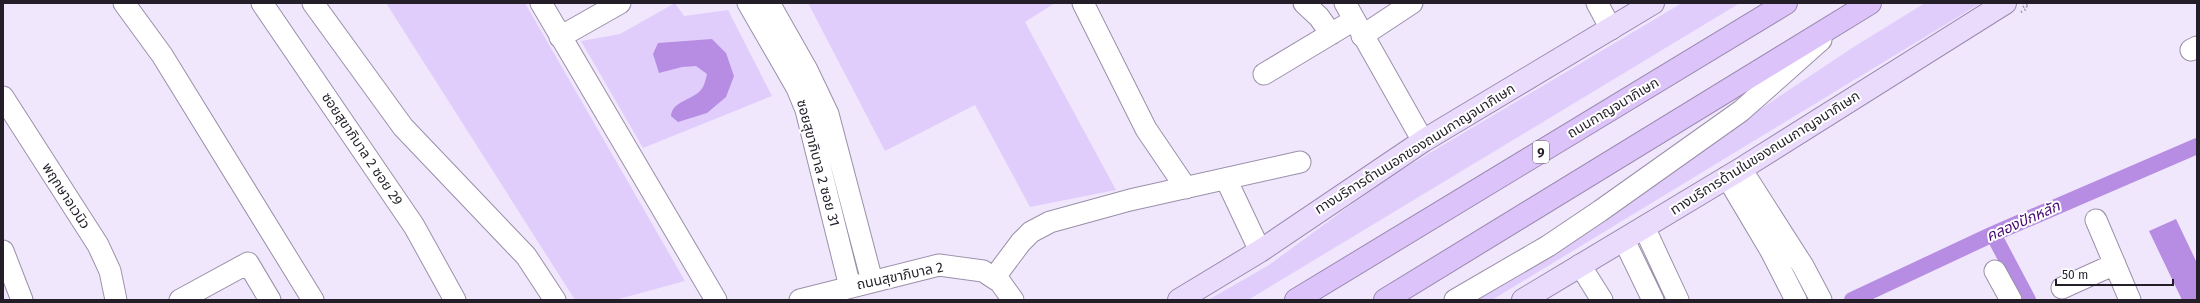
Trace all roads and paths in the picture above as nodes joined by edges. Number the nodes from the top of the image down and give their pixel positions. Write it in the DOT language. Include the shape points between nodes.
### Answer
graph roads {
  1 [pos="124,3"];
  2 [pos="262,3"];
  3 [pos="313,3"];
  4 [pos="541,3"];
  5 [pos="620,3"];
  6 [pos="748,3"];
  7 [pos="769,3"];
  8 [pos="1083,3"];
  9 [pos="1304,3"];
  10 [pos="1412,3"];
  11 [pos="1597,3"];
  12 [pos="1653,3"];
  13 [pos="1786,3"];
  14 [pos="1870,3"];
  15 [pos="2005,3"];
  16 [pos="2024,3"];
  17 [pos="2028,8"];
  18 [pos="1849,16"];
  19 [pos="1354,20"];
  20 [pos="1611,28"];
  21 [pos="1331,34"];
  22 [pos="560,37"];
  23 [pos="1264,74"];
  24 [pos="3,97"];
  25 [pos="1423,141"];
  26 [pos="841,159"];
  27 [pos="1300,162"];
  28 [pos="820,165"];
  29 [pos="1734,173"];
  30 [pos="1226,179"];
  31 [pos="1186,188"];
  32 [pos="2096,220"];
  33 [pos="1644,227"];
  34 [pos="1624,240"];
  35 [pos="3,251"];
  36 [pos="1260,251"];
  37 [pos="1580,264"];
  38 [pos="2115,264"];
  39 [pos="1995,271"];
  40 [pos="994,278"];
  41 [pos="872,282"];
  42 [pos="850,287"];
  43 [pos="2062,288"];
  44 [pos="22,300"];
  45 [pos="116,300"];
  46 [pos="180,300"];
  47 [pos="270,300"];
  48 [pos="314,300"];
  49 [pos="455,300"];
  50 [pos="555,300"];
  51 [pos="716,300"];
  52 [pos="800,300"];
  53 [pos="1013,300"];
  54 [pos="1179,300"];
  55 [pos="1296,300"];
  56 [pos="1385,300"];
  57 [pos="1455,300"];
  58 [pos="1523,300"];
  59 [pos="1602,300"];
  60 [pos="1652,300"];
  61 [pos="1678,300"];
  62 [pos="1796,300"];
  63 [pos="1821,300"];
  64 [pos="2011,300"];
  65 [pos="2130,300"];
  1 -- 48 [label="street" via="162,55"];
  2 -- 49 [label="street, ซอยสุขาภิบาล 2 ซอย 29" via="414,226"];
  3 -- 50 [label="street" via="403,127 526,256"];
  4 -- 22 [label="street"];
  5 -- 22 [label="street"];
  6 -- 28 [label="street, ซอยสุขาภิบาล 2 ซอย 31" via="797,88 806,110"];
  7 -- 26 [label="street, ซอยสุขาภิบาล 2 ซอย 31" via="807,70 828,114"];
  8 -- 31 [label="street" via="1146,129"];
  9 -- 21 [label="street" via="1319,17"];
  10 -- 19 [label="street"];
  11 -- 20 [label="street"];
  12 -- 20 [label="main road, ทางบริการด้านนอกของถนนกาญจนาภิเษก"];
  13 -- 55 [label="highway, ถนนกาญจนาภิเษก / 9"];
  14 -- 18 [label="highway"];
  15 -- 29 [label="main road, ทางบริการด้านในของถนนกาญจนาภิเษก"];
  16 -- 17 [label="path, bridge"];
  18 -- 56 [label="highway"];
  18 -- 57 [label="street" via="1741,110 1555,242"];
  19 -- 21 [label="street"];
  19 -- 25 [label="street"];
  20 -- 25 [label="main road, ทางบริการด้านนอกของถนนกาญจนาภิเษก"];
  21 -- 23 [label="street"];
  22 -- 51 [label="street"];
  24 -- 45 [label="street, พฤกษาอเวนิว" via="98,245 110,270"];
  25 -- 36 [label="main road, ทางบริการด้านนอกของถนนกาญจนาภิเษก"];
  26 -- 28 [label="street"];
  26 -- 41 [label="street, ซอยสุขาภิบาล 2 ซอย 31"];
  27 -- 30 [label="street"];
  28 -- 42 [label="street, ซอยสุขาภิบาล 2 ซอย 31"];
  29 -- 33 [label="main road, ทางบริการด้านในของถนนกาญจนาภิเษก"];
  29 -- 62 [label="street"];
  29 -- 63 [label="street" via="1804,266"];
  30 -- 31 [label="street"];
  30 -- 36 [label="street"];
  31 -- 40 [label="street" via="1050,222 1021,242"];
  32 -- 38 [label="street"];
  33 -- 34 [label="main road, ทางบริการด้านในของถนนกาญจนาภิเษก"];
  33 -- 61 [label="street"];
  34 -- 37 [label="main road, ทางบริการด้านในของถนนกาญจนาภิเษก"];
  34 -- 60 [label="street"];
  35 -- 44 [label="street"];
  36 -- 54 [label="main road, ทางบริการด้านนอกของถนนกาญจนาภิเษก"];
  37 -- 58 [label="main road, ทางบริการด้านในของถนนกาญจนาภิเษก"];
  37 -- 59 [label="street"];
  38 -- 43 [label="street"];
  38 -- 65 [label="street"];
  39 -- 64 [label="street"];
  40 -- 41 [label="street, ถนนสุขาภิบาล 2" via="983,271 962,266 939,265"];
  40 -- 53 [label="street, ถนนสุขาภิบาล 2"];
  41 -- 42 [label="street, ถนนสุขาภิบาล 2"];
  42 -- 52 [label="street, ถนนสุขาภิบาล 2"];
  46 -- 47 [label="street" via="248,264"];
}
